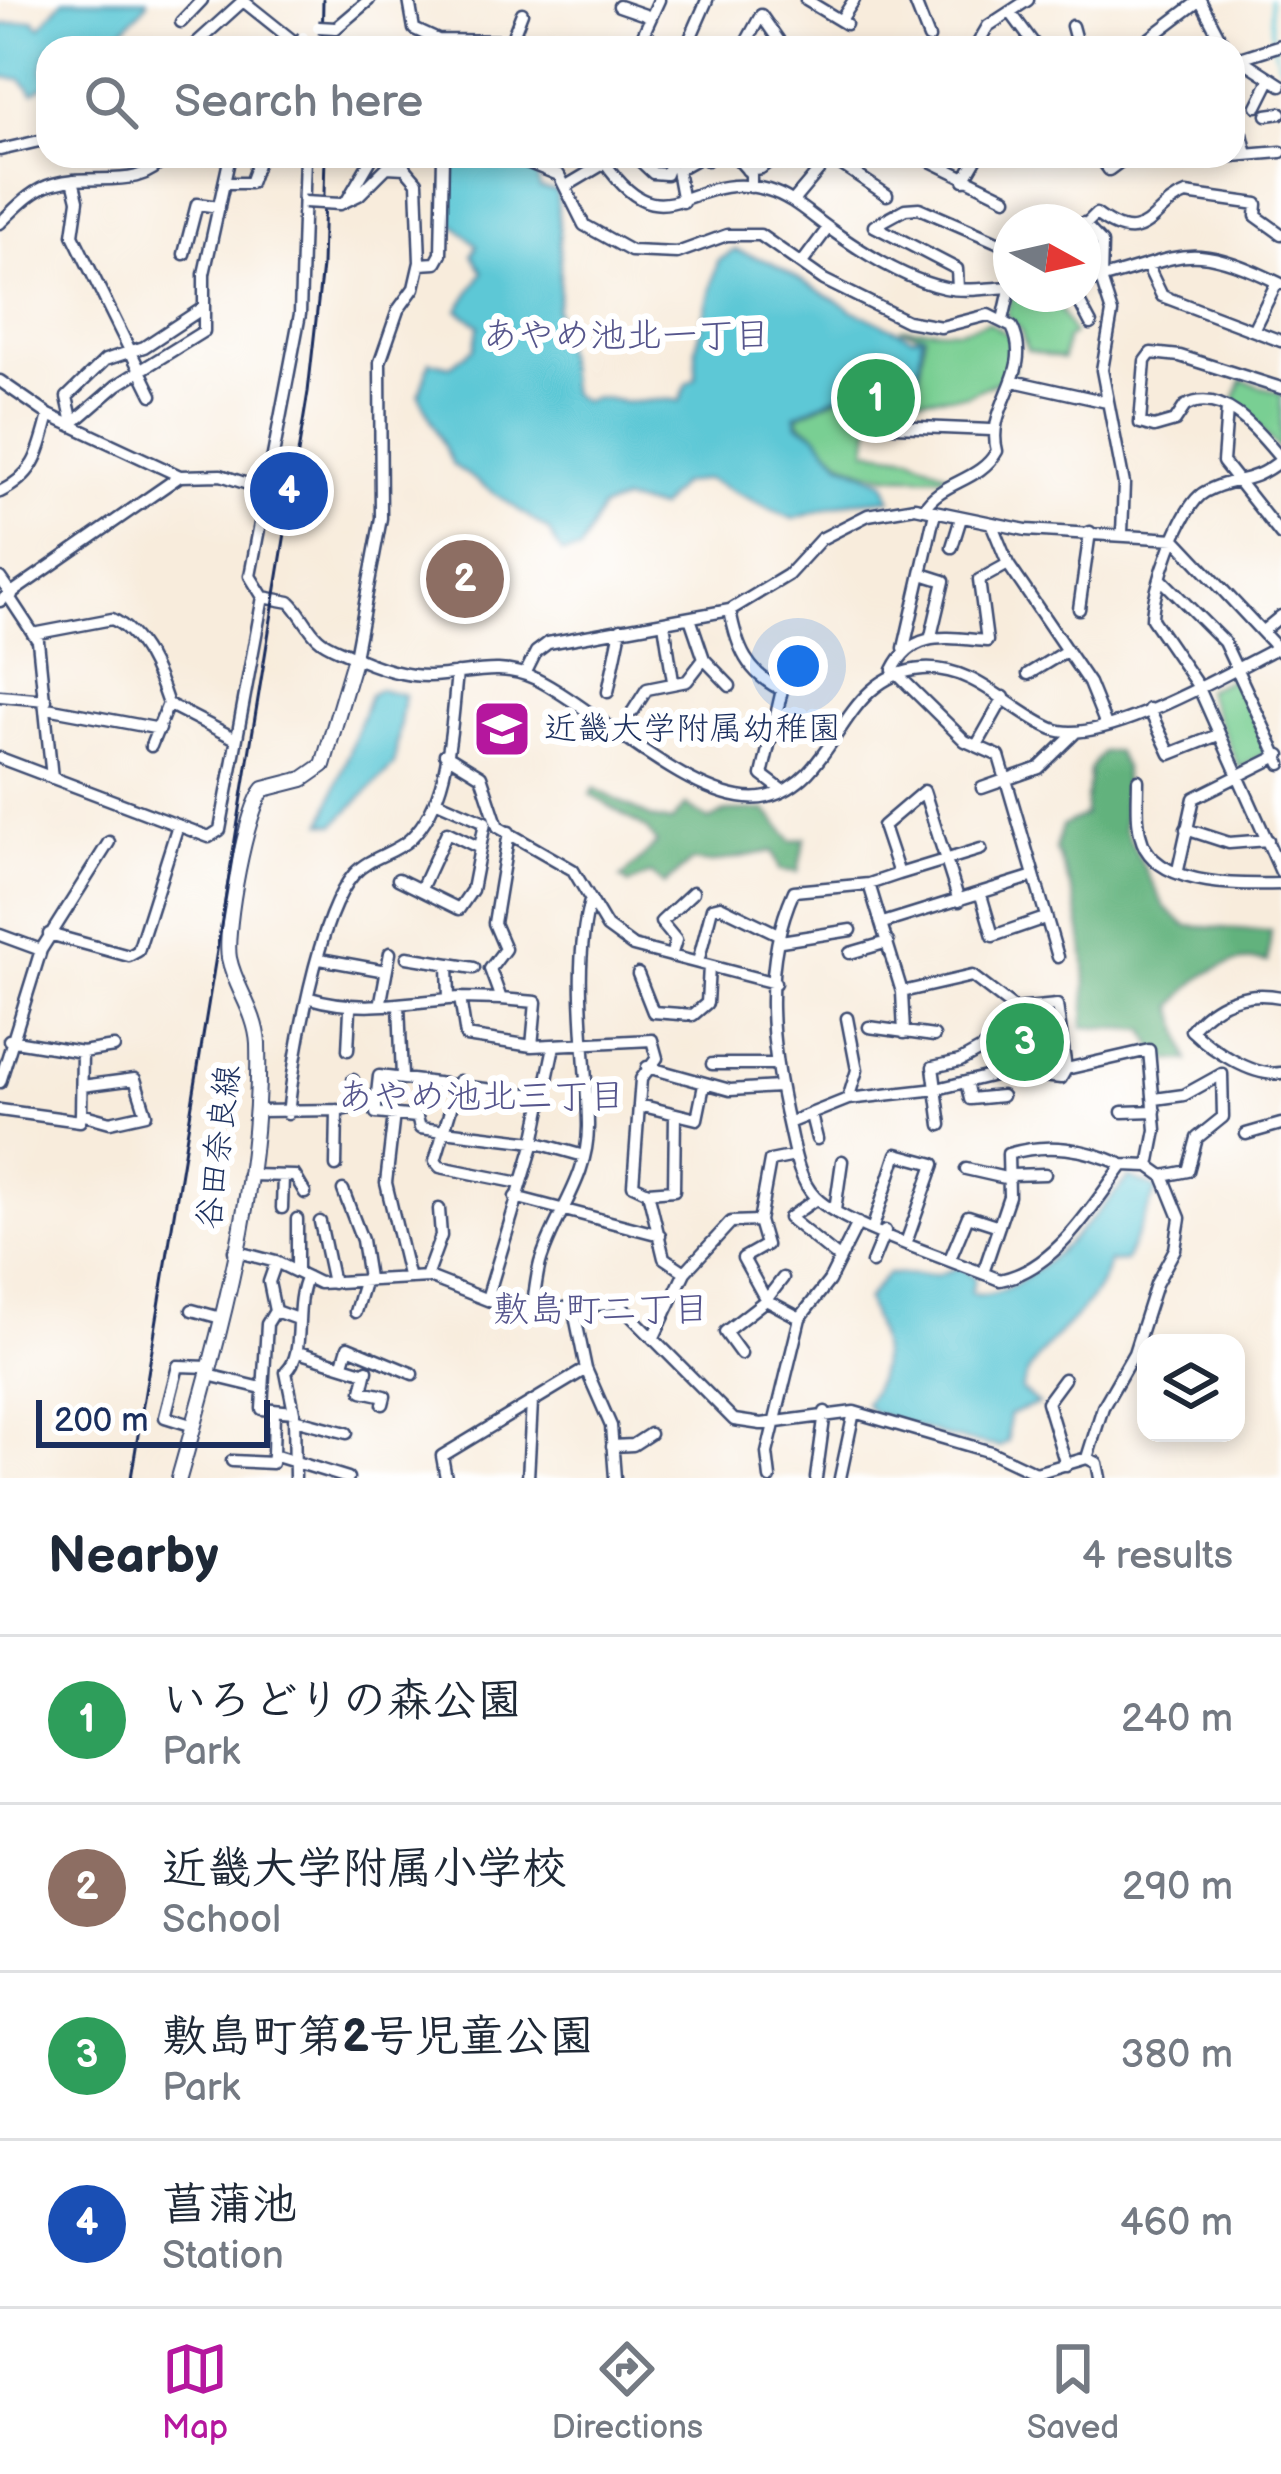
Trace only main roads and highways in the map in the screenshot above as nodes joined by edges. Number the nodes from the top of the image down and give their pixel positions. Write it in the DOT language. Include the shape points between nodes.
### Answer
graph roads {
  1 [pos="356,657"];
  2 [pos="179,1478"];
  1 -- 2 [label="main road, 谷田奈良線" via="322,765 264,789 247,826 228,953 254,1014 257,1111 221,1318"];
}
